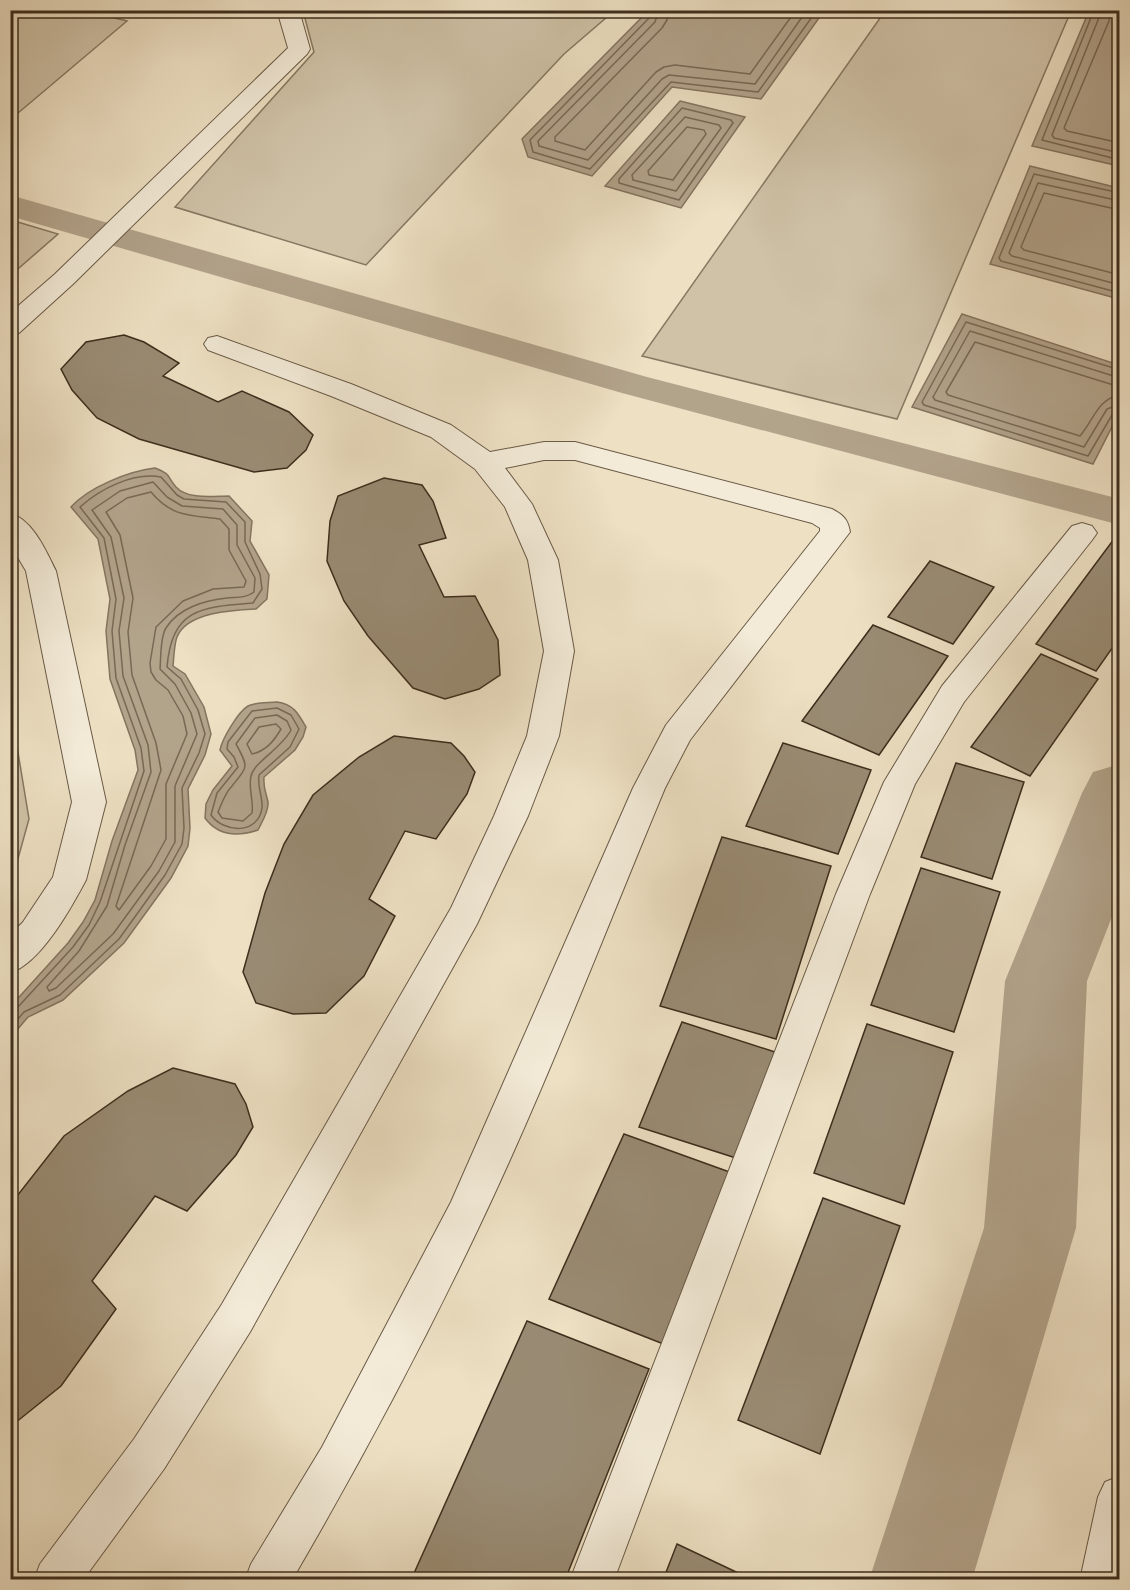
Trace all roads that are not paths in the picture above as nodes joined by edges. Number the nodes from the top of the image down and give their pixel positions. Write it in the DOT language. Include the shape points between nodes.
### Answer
graph roads {
  1 [pos="288,10"];
  2 [pos="10,327"];
  3 [pos="217,344"];
  4 [pos="485,462"];
  5 [pos="10,523"];
  6 [pos="1082,533"];
  7 [pos="10,959"];
  8 [pos="1119,1497"];
  9 [pos="56,1580"];
  10 [pos="267,1580"];
  11 [pos="592,1580"];
  12 [pos="1102,1580"];
  1 -- 2 [label="street" via="299,49 129,217"];
  3 -- 4 [label="street" via="441,431"];
  4 -- 9 [label="street" via="519,504 543,560 559,651 543,736 465,914 236,1318 149,1454"];
  4 -- 10 [label="street" via="544,451 575,451 822,516 834,523 835,532 677,733 649,788 465,1215 337,1462"];
  5 -- 7 [label="street" via="41,570 89,802 69,880 35,932"];
  6 -- 11 [label="street" via="953,694 900,782 853,894"];
  8 -- 12 [label="street"];
}
